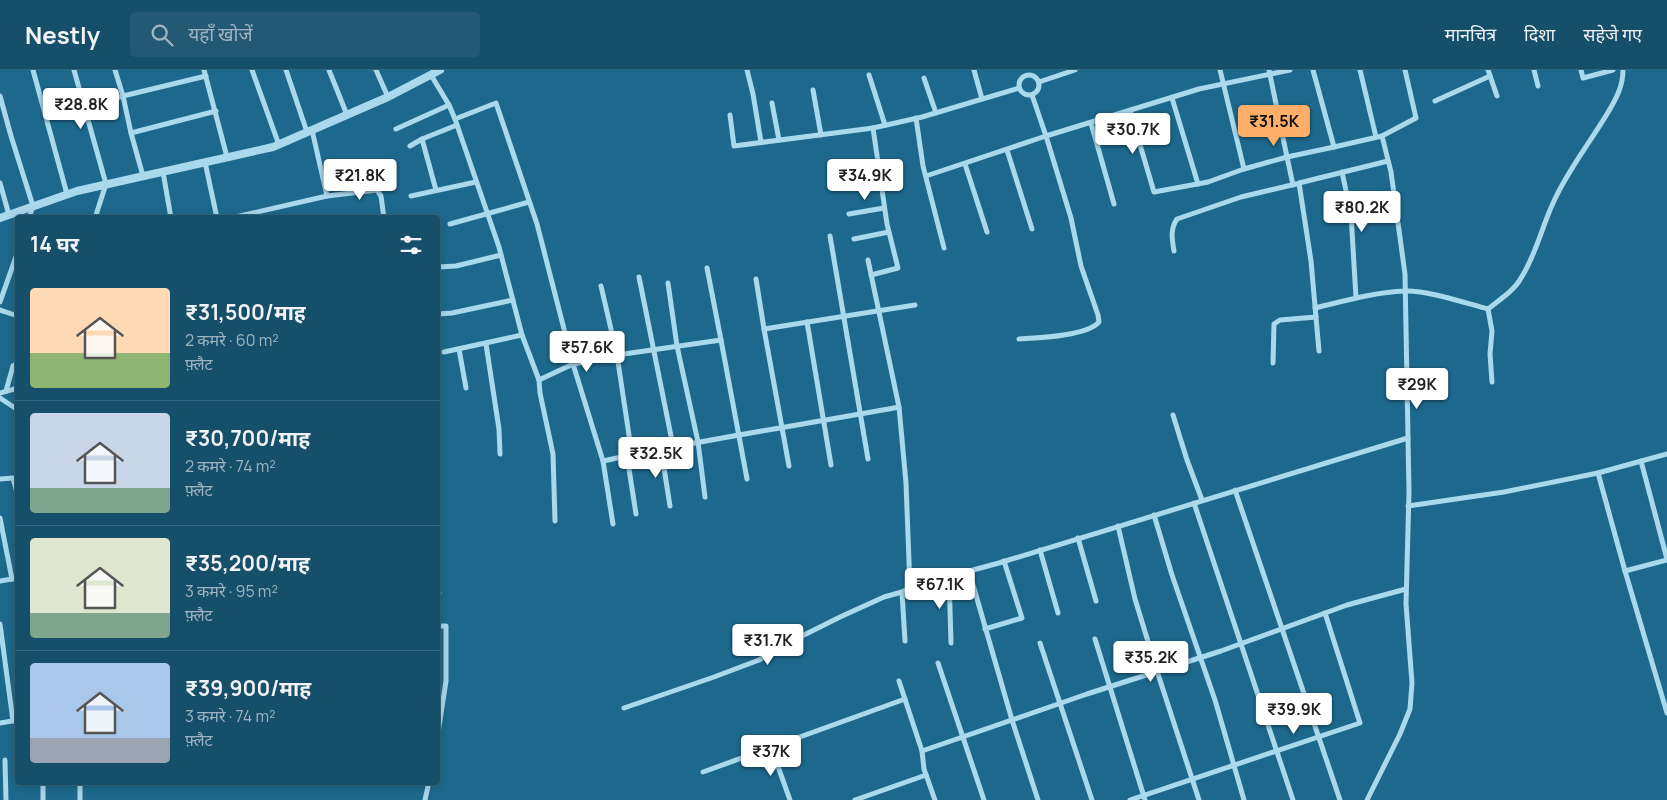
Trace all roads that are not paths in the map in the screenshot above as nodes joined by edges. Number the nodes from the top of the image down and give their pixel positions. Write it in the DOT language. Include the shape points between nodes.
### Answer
graph roads {
  1 [pos="33,70"];
  2 [pos="74,70"];
  3 [pos="115,70"];
  4 [pos="252,70"];
  5 [pos="286,70"];
  6 [pos="329,70"];
  7 [pos="376,70"];
  8 [pos="440,70"];
  9 [pos="747,70"];
  10 [pos="974,70"];
  11 [pos="1075,70"];
  12 [pos="1220,70"];
  13 [pos="1290,70"];
  14 [pos="1313,70"];
  15 [pos="1360,70"];
  16 [pos="1405,70"];
  17 [pos="1488,70"];
  18 [pos="1534,70"];
  19 [pos="1581,70"];
  20 [pos="1614,70"];
  21 [pos="1623,70"];
  22 [pos="1026,72"];
  23 [pos="1269,72"];
  24 [pos="205,73"];
  25 [pos="431,75"];
  26 [pos="868,75"];
  27 [pos="1490,76"];
  28 [pos="924,78"];
  29 [pos="1040,82"];
  30 [pos="1223,84"];
  31 [pos="1538,86"];
  32 [pos="1019,88"];
  33 [pos="813,90"];
  34 [pos="1032,95"];
  35 [pos="0,96"];
  36 [pos="123,96"];
  37 [pos="1497,96"];
  38 [pos="388,97"];
  39 [pos="1172,98"];
  40 [pos="982,99"];
  41 [pos="1435,101"];
  42 [pos="772,102"];
  43 [pos="449,104"];
  44 [pos="85,107"];
  45 [pos="216,111"];
  46 [pos="1130,111"];
  47 [pos="936,113"];
  48 [pos="347,115"];
  49 [pos="730,115"];
  50 [pos="916,118"];
  51 [pos="455,119"];
  52 [pos="1090,124"];
  53 [pos="457,125"];
  54 [pos="885,126"];
  55 [pos="873,128"];
  56 [pos="396,129"];
  57 [pos="309,131"];
  58 [pos="131,133"];
  59 [pos="821,135"];
  60 [pos="1046,136"];
  61 [pos="1379,137"];
  62 [pos="422,139"];
  63 [pos="779,140"];
  64 [pos="761,142"];
  65 [pos="278,144"];
  66 [pos="410,146"];
  67 [pos="1334,147"];
  68 [pos="1007,150"];
  69 [pos="228,157"];
  70 [pos="1287,157"];
  71 [pos="1388,161"];
  72 [pos="205,162"];
  73 [pos="965,164"];
  74 [pos="1244,169"];
  75 [pos="163,172"];
  76 [pos="1342,172"];
  77 [pos="143,176"];
  78 [pos="926,176"];
  79 [pos="476,182"];
  80 [pos="0,183"];
  81 [pos="106,184"];
  82 [pos="1198,184"];
  83 [pos="1296,184"];
  84 [pos="436,190"];
  85 [pos="67,194"];
  86 [pos="327,196"];
  87 [pos="411,196"];
  88 [pos="529,202"];
  89 [pos="1114,204"];
  90 [pos="33,206"];
  91 [pos="884,208"];
  92 [pos="488,214"];
  93 [pos="849,214"];
  94 [pos="9,215"];
  95 [pos="30,215"];
  96 [pos="96,215"];
  97 [pos="170,215"];
  98 [pos="216,215"];
  99 [pos="244,215"];
  100 [pos="383,215"];
  101 [pos="0,218"];
  102 [pos="450,224"];
  103 [pos="1032,229"];
  104 [pos="889,232"];
  105 [pos="987,232"];
  106 [pos="830,236"];
  107 [pos="854,239"];
  108 [pos="944,248"];
  109 [pos="1174,251"];
  110 [pos="501,255"];
  111 [pos="15,260"];
  112 [pos="868,260"];
  113 [pos="440,267"];
  114 [pos="707,268"];
  115 [pos="871,275"];
  116 [pos="639,277"];
  117 [pos="756,279"];
  118 [pos="668,284"];
  119 [pos="601,286"];
  120 [pos="1406,290"];
  121 [pos="1356,298"];
  122 [pos="513,300"];
  123 [pos="0,302"];
  124 [pos="915,305"];
  125 [pos="1315,308"];
  126 [pos="1488,309"];
  127 [pos="0,310"];
  128 [pos="879,312"];
  129 [pos="440,314"];
  130 [pos="15,315"];
  131 [pos="844,316"];
  132 [pos="1316,318"];
  133 [pos="806,322"];
  134 [pos="764,329"];
  135 [pos="522,335"];
  136 [pos="1019,339"];
  137 [pos="720,340"];
  138 [pos="486,344"];
  139 [pos="677,346"];
  140 [pos="459,349"];
  141 [pos="653,350"];
  142 [pos="1319,351"];
  143 [pos="444,352"];
  144 [pos="617,355"];
  145 [pos="1274,363"];
  146 [pos="573,364"];
  147 [pos="15,365"];
  148 [pos="540,380"];
  149 [pos="1492,382"];
  150 [pos="466,388"];
  151 [pos="3,392"];
  152 [pos="0,398"];
  153 [pos="899,407"];
  154 [pos="15,408"];
  155 [pos="861,414"];
  156 [pos="1173,415"];
  157 [pos="824,421"];
  158 [pos="783,428"];
  159 [pos="739,436"];
  160 [pos="1408,438"];
  161 [pos="698,442"];
  162 [pos="673,446"];
  163 [pos="661,449"];
  164 [pos="500,454"];
  165 [pos="1667,454"];
  166 [pos="630,456"];
  167 [pos="868,459"];
  168 [pos="603,461"];
  169 [pos="1641,461"];
  170 [pos="789,466"];
  171 [pos="831,466"];
  172 [pos="1598,473"];
  173 [pos="0,479"];
  174 [pos="747,479"];
  175 [pos="15,485"];
  176 [pos="1235,490"];
  177 [pos="705,497"];
  178 [pos="1202,500"];
  179 [pos="1194,502"];
  180 [pos="670,506"];
  181 [pos="1408,506"];
  182 [pos="636,514"];
  183 [pos="1154,515"];
  184 [pos="0,518"];
  185 [pos="555,521"];
  186 [pos="613,524"];
  187 [pos="1118,526"];
  188 [pos="1078,538"];
  189 [pos="1040,550"];
  190 [pos="1667,560"];
  191 [pos="1004,561"];
  192 [pos="969,571"];
  193 [pos="1625,571"];
  194 [pos="949,576"];
  195 [pos="15,579"];
  196 [pos="0,581"];
  197 [pos="910,586"];
  198 [pos="1406,589"];
  199 [pos="902,592"];
  200 [pos="1096,601"];
  201 [pos="1058,613"];
  202 [pos="1325,613"];
  203 [pos="0,624"];
  204 [pos="440,626"];
  205 [pos="1282,628"];
  206 [pos="985,629"];
  207 [pos="1095,639"];
  208 [pos="905,641"];
  209 [pos="951,643"];
  210 [pos="1242,643"];
  211 [pos="1040,644"];
  212 [pos="1201,657"];
  213 [pos="938,663"];
  214 [pos="1157,671"];
  215 [pos="899,681"];
  216 [pos="1110,686"];
  217 [pos="905,699"];
  218 [pos="1061,703"];
  219 [pos="624,708"];
  220 [pos="1667,714"];
  221 [pos="440,719"];
  222 [pos="15,720"];
  223 [pos="1012,720"];
  224 [pos="0,723"];
  225 [pos="964,736"];
  226 [pos="1319,737"];
  227 [pos="771,747"];
  228 [pos="1278,750"];
  229 [pos="922,751"];
  230 [pos="5,760"];
  231 [pos="1234,765"];
  232 [pos="703,772"];
  233 [pos="926,775"];
  234 [pos="1193,779"];
  235 [pos="43,785"];
  236 [pos="80,785"];
  237 [pos="428,785"];
  238 [pos="1144,798"];
  239 [pos="6,800"];
  240 [pos="44,800"];
  241 [pos="80,800"];
  242 [pos="425,800"];
  243 [pos="790,800"];
  244 [pos="855,800"];
  245 [pos="935,800"];
  246 [pos="984,800"];
  247 [pos="1038,800"];
  248 [pos="1092,800"];
  249 [pos="1130,800"];
  250 [pos="1199,800"];
  251 [pos="1244,800"];
  252 [pos="1294,800"];
  253 [pos="1340,800"];
  254 [pos="1368,800"];
  1 -- 85 [label="street"];
  2 -- 44 [label="street"];
  3 -- 36 [label="street"];
  4 -- 65 [label="street"];
  5 -- 57 [label="street"];
  6 -- 48 [label="street"];
  7 -- 38 [label="street"];
  8 -- 25 [label="street"];
  9 -- 64 [label="street"];
  10 -- 40 [label="street"];
  11 -- 29 [label="street"];
  12 -- 30 [label="street"];
  13 -- 23 [label="street"];
  14 -- 67 [label="street"];
  15 -- 61 [label="street"];
  16 -- 61 [label="street" via="1416,118"];
  17 -- 27 [label="street"];
  18 -- 31 [label="street"];
  19 -- 20 [label="street" via="1584,78"];
  21 -- 126 [label="street" via="1618,93 1554,199 1520,280"];
  22 -- 29 [label="street"];
  22 -- 32 [label="street"];
  23 -- 30 [label="street"];
  23 -- 70 [label="street"];
  24 -- 36 [label="street"];
  24 -- 45 [label="street"];
  25 -- 38 [label="street"];
  25 -- 43 [label="street"];
  26 -- 54 [label="street"];
  27 -- 37 [label="street"];
  27 -- 41 [label="street"];
  28 -- 47 [label="street"];
  29 -- 34 [label="street" via="1038,92"];
  30 -- 39 [label="street"];
  30 -- 74 [label="street"];
  32 -- 34 [label="street" via="1026,95"];
  32 -- 40 [label="street"];
  33 -- 59 [label="street"];
  34 -- 60 [label="street"];
  35 -- 90 [label="street"];
  36 -- 44 [label="street"];
  36 -- 58 [label="street"];
  38 -- 48 [label="street"];
  39 -- 46 [label="street"];
  39 -- 82 [label="street"];
  40 -- 47 [label="street"];
  42 -- 63 [label="street"];
  43 -- 51 [label="street"];
  43 -- 56 [label="street"];
  44 -- 81 [label="street"];
  45 -- 58 [label="street"];
  45 -- 69 [label="street"];
  46 -- 52 [label="street"];
  46 -- 82 [label="street" via="1154,192"];
  47 -- 50 [label="street"];
  48 -- 57 [label="street"];
  49 -- 64 [label="street" via="734,146"];
  50 -- 54 [label="street"];
  50 -- 78 [label="street"];
  51 -- 53 [label="street"];
  51 -- 88 [label="street" via="496,102"];
  52 -- 60 [label="street"];
  52 -- 89 [label="street"];
  53 -- 62 [label="street"];
  53 -- 79 [label="street"];
  54 -- 55 [label="street"];
  55 -- 59 [label="street"];
  55 -- 91 [label="street"];
  57 -- 65 [label="street"];
  57 -- 86 [label="street"];
  58 -- 77 [label="street"];
  59 -- 63 [label="street"];
  60 -- 68 [label="street"];
  60 -- 136 [label="street" via="1099,322 1070,334"];
  61 -- 67 [label="street"];
  61 -- 71 [label="street"];
  62 -- 66 [label="street"];
  62 -- 84 [label="street"];
  63 -- 64 [label="street"];
  65 -- 69 [label="street"];
  67 -- 70 [label="street"];
  68 -- 73 [label="street"];
  68 -- 103 [label="street"];
  69 -- 72 [label="street"];
  70 -- 74 [label="street"];
  70 -- 83 [label="street"];
  71 -- 76 [label="street"];
  71 -- 120 [label="street"];
  72 -- 75 [label="street"];
  72 -- 98 [label="street"];
  73 -- 78 [label="street"];
  73 -- 105 [label="street"];
  74 -- 82 [label="street"];
  75 -- 77 [label="street"];
  75 -- 97 [label="street"];
  76 -- 83 [label="street"];
  76 -- 121 [label="street" via="1351,214"];
  77 -- 81 [label="street"];
  78 -- 108 [label="street"];
  79 -- 84 [label="street"];
  79 -- 92 [label="street"];
  80 -- 94 [label="street"];
  81 -- 85 [label="street"];
  81 -- 96 [label="street"];
  83 -- 109 [label="street" via="1241,197 1177,218 1172,226"];
  83 -- 125 [label="street" via="1311,261"];
  84 -- 87 [label="street"];
  85 -- 90 [label="street"];
  86 -- 99 [label="street"];
  86 -- 100 [label="street" via="377,190"];
  88 -- 92 [label="street"];
  88 -- 146 [label="street"];
  90 -- 94 [label="street"];
  90 -- 95 [label="street"];
  91 -- 93 [label="street"];
  91 -- 104 [label="street"];
  92 -- 102 [label="street"];
  92 -- 110 [label="street"];
  94 -- 101 [label="street"];
  104 -- 107 [label="street"];
  104 -- 115 [label="street" via="898,268"];
  106 -- 131 [label="street"];
  110 -- 113 [label="street"];
  110 -- 122 [label="street"];
  111 -- 123 [label="street"];
  112 -- 115 [label="street"];
  114 -- 137 [label="street"];
  115 -- 128 [label="street"];
  116 -- 141 [label="street"];
  117 -- 134 [label="street"];
  118 -- 139 [label="street"];
  119 -- 144 [label="street"];
  120 -- 121 [label="street"];
  120 -- 126 [label="street"];
  120 -- 160 [label="street"];
  121 -- 125 [label="street"];
  122 -- 129 [label="street"];
  122 -- 135 [label="street"];
  124 -- 128 [label="street"];
  125 -- 132 [label="street"];
  126 -- 149 [label="street" via="1492,331"];
  127 -- 130 [label="street"];
  128 -- 131 [label="street"];
  128 -- 153 [label="street"];
  131 -- 133 [label="street"];
  131 -- 155 [label="street"];
  132 -- 142 [label="street"];
  132 -- 145 [label="street" via="1280,320 1274,324"];
  133 -- 134 [label="street"];
  133 -- 157 [label="street"];
  134 -- 158 [label="street"];
  135 -- 138 [label="street"];
  135 -- 148 [label="street"];
  137 -- 139 [label="street"];
  137 -- 159 [label="street"];
  138 -- 140 [label="street"];
  138 -- 164 [label="street"];
  139 -- 141 [label="street"];
  139 -- 161 [label="street"];
  140 -- 143 [label="street"];
  140 -- 150 [label="street"];
  141 -- 144 [label="street"];
  141 -- 162 [label="street"];
  144 -- 146 [label="street"];
  144 -- 166 [label="street"];
  146 -- 148 [label="street"];
  146 -- 168 [label="street"];
  147 -- 151 [label="street"];
  148 -- 185 [label="street" via="553,454"];
  152 -- 154 [label="street"];
  153 -- 155 [label="street"];
  153 -- 197 [label="street"];
  155 -- 157 [label="street"];
  155 -- 167 [label="street"];
  156 -- 178 [label="street"];
  157 -- 158 [label="street"];
  157 -- 171 [label="street"];
  158 -- 159 [label="street"];
  158 -- 170 [label="street"];
  159 -- 161 [label="street"];
  159 -- 174 [label="street"];
  160 -- 176 [label="street"];
  160 -- 181 [label="street"];
  161 -- 162 [label="street"];
  161 -- 177 [label="street"];
  162 -- 163 [label="street"];
  163 -- 166 [label="street"];
  163 -- 180 [label="street"];
  165 -- 169 [label="street"];
  166 -- 168 [label="street"];
  166 -- 182 [label="street"];
  168 -- 186 [label="street"];
  169 -- 172 [label="street"];
  169 -- 190 [label="street"];
  172 -- 181 [label="street" via="1504,492"];
  172 -- 193 [label="street"];
  173 -- 175 [label="street" via="13,478"];
  176 -- 178 [label="street"];
  176 -- 205 [label="street"];
  178 -- 179 [label="street"];
  179 -- 183 [label="street"];
  179 -- 210 [label="street"];
  181 -- 198 [label="street"];
  183 -- 187 [label="street"];
  183 -- 212 [label="street"];
  184 -- 195 [label="street"];
  187 -- 188 [label="street"];
  187 -- 214 [label="street" via="1135,599"];
  188 -- 189 [label="street"];
  188 -- 200 [label="street"];
  189 -- 191 [label="street"];
  189 -- 201 [label="street"];
  190 -- 193 [label="street"];
  191 -- 192 [label="street"];
  191 -- 206 [label="street" via="1022,618"];
  192 -- 194 [label="street"];
  192 -- 206 [label="street"];
  193 -- 220 [label="street"];
  194 -- 197 [label="street"];
  194 -- 209 [label="street"];
  195 -- 196 [label="street"];
  197 -- 199 [label="street"];
  198 -- 202 [label="street"];
  198 -- 254 [label="street" via="1412,683 1410,709"];
  199 -- 208 [label="street"];
  199 -- 219 [label="street" via="840,617 759,660"];
  202 -- 205 [label="street"];
  202 -- 226 [label="street" via="1360,723"];
  203 -- 222 [label="street"];
  204 -- 221 [label="street" via="446,626 447,671"];
  205 -- 210 [label="street"];
  205 -- 226 [label="street"];
  206 -- 223 [label="street"];
  207 -- 216 [label="street"];
  210 -- 212 [label="street"];
  210 -- 228 [label="street"];
  211 -- 218 [label="street"];
  212 -- 214 [label="street"];
  212 -- 231 [label="street"];
  213 -- 225 [label="street"];
  214 -- 216 [label="street"];
  214 -- 234 [label="street"];
  215 -- 217 [label="street"];
  216 -- 218 [label="street"];
  216 -- 238 [label="street"];
  217 -- 227 [label="street"];
  217 -- 229 [label="street"];
  218 -- 223 [label="street"];
  218 -- 248 [label="street"];
  222 -- 224 [label="street"];
  223 -- 225 [label="street"];
  223 -- 247 [label="street"];
  225 -- 229 [label="street"];
  225 -- 246 [label="street"];
  226 -- 228 [label="street"];
  226 -- 253 [label="street"];
  227 -- 232 [label="street"];
  227 -- 243 [label="street"];
  228 -- 231 [label="street"];
  228 -- 252 [label="street"];
  229 -- 233 [label="street"];
  230 -- 239 [label="street"];
  231 -- 234 [label="street"];
  231 -- 251 [label="street"];
  233 -- 244 [label="street"];
  233 -- 245 [label="street"];
  234 -- 238 [label="street"];
  234 -- 250 [label="street"];
  235 -- 240 [label="street"];
  236 -- 241 [label="street"];
  237 -- 242 [label="street"];
  238 -- 249 [label="street"];
}
